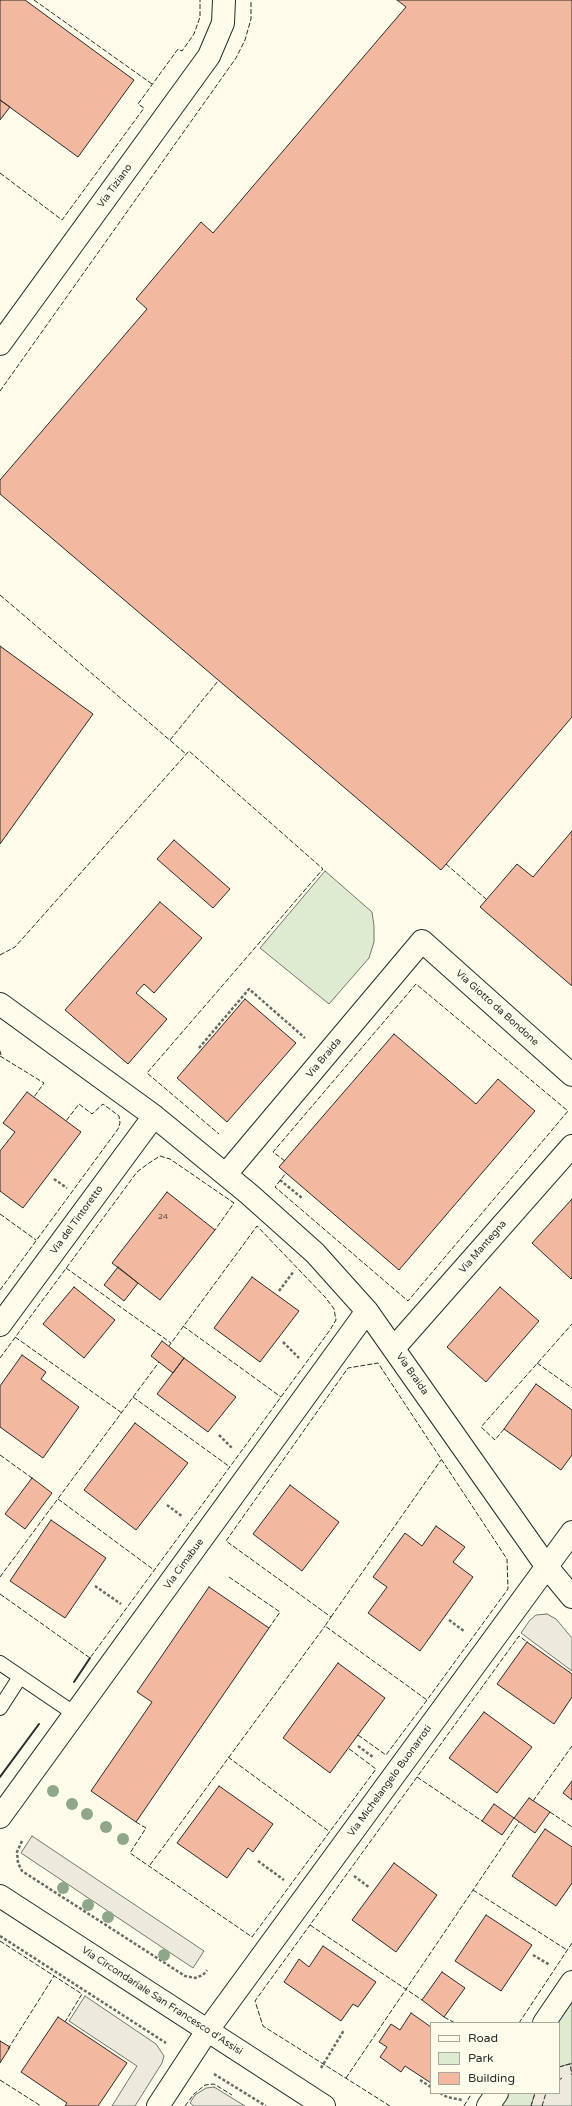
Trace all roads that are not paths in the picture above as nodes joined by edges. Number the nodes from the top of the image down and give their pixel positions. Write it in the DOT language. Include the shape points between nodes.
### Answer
graph roads {
  1 [pos="224,0"];
  2 [pos="0,344"];
  3 [pos="422,941"];
  4 [pos="0,1004"];
  5 [pos="572,1075"];
  6 [pos="154,1116"];
  7 [pos="572,1146"];
  8 [pos="226,1174"];
  9 [pos="367,1311"];
  10 [pos="0,1325"];
  11 [pos="394,1348"];
  12 [pos="572,1532"];
  13 [pos="547,1567"];
  14 [pos="572,1597"];
  15 [pos="1,1665"];
  16 [pos="20,1677"];
  17 [pos="0,1708"];
  18 [pos="75,1714"];
  19 [pos="0,1817"];
  20 [pos="0,1896"];
  21 [pos="564,1975"];
  22 [pos="544,2022"];
  23 [pos="208,2031"];
  24 [pos="496,2094"];
  25 [pos="158,2106"];
  26 [pos="324,2106"];
  27 [pos="488,2106"];
  1 -- 2 [label="street, Via Tiziano" via="223,23 209,56"];
  3 -- 5 [label="street, Via Giotto da Bondone"];
  3 -- 8 [label="street, Via Braida"];
  4 -- 6 [label="street, Via Braida"];
  6 -- 8 [label="street, Via Braida"];
  6 -- 10 [label="street, Via del Tintoretto"];
  7 -- 11 [label="street, Via Mantegna"];
  8 -- 9 [label="street, Via Braida" via="316,1253"];
  9 -- 11 [label="street, Via Braida"];
  9 -- 18 [label="street, Via Cimabue"];
  11 -- 13 [label="street, Via Braida"];
  12 -- 13 [label="street, Via Michelangelo Buonarroti"];
  13 -- 14 [label="street, Via Braida"];
  13 -- 23 [label="street, Via Michelangelo Buonarroti"];
  15 -- 16 [label="lane"];
  16 -- 17 [label="lane"];
  16 -- 18 [label="lane"];
  18 -- 19 [label="street, Via Cimabue"];
  20 -- 23 [label="street, Via Circondariale San Francesco d'Assisi"];
  21 -- 22 [label="street"];
  23 -- 25 [label="street, Via Michelangelo Buonarroti"];
  23 -- 26 [label="street, Via Circondariale San Francesco d'Assisi"];
  24 -- 27 [label="street"];
}
